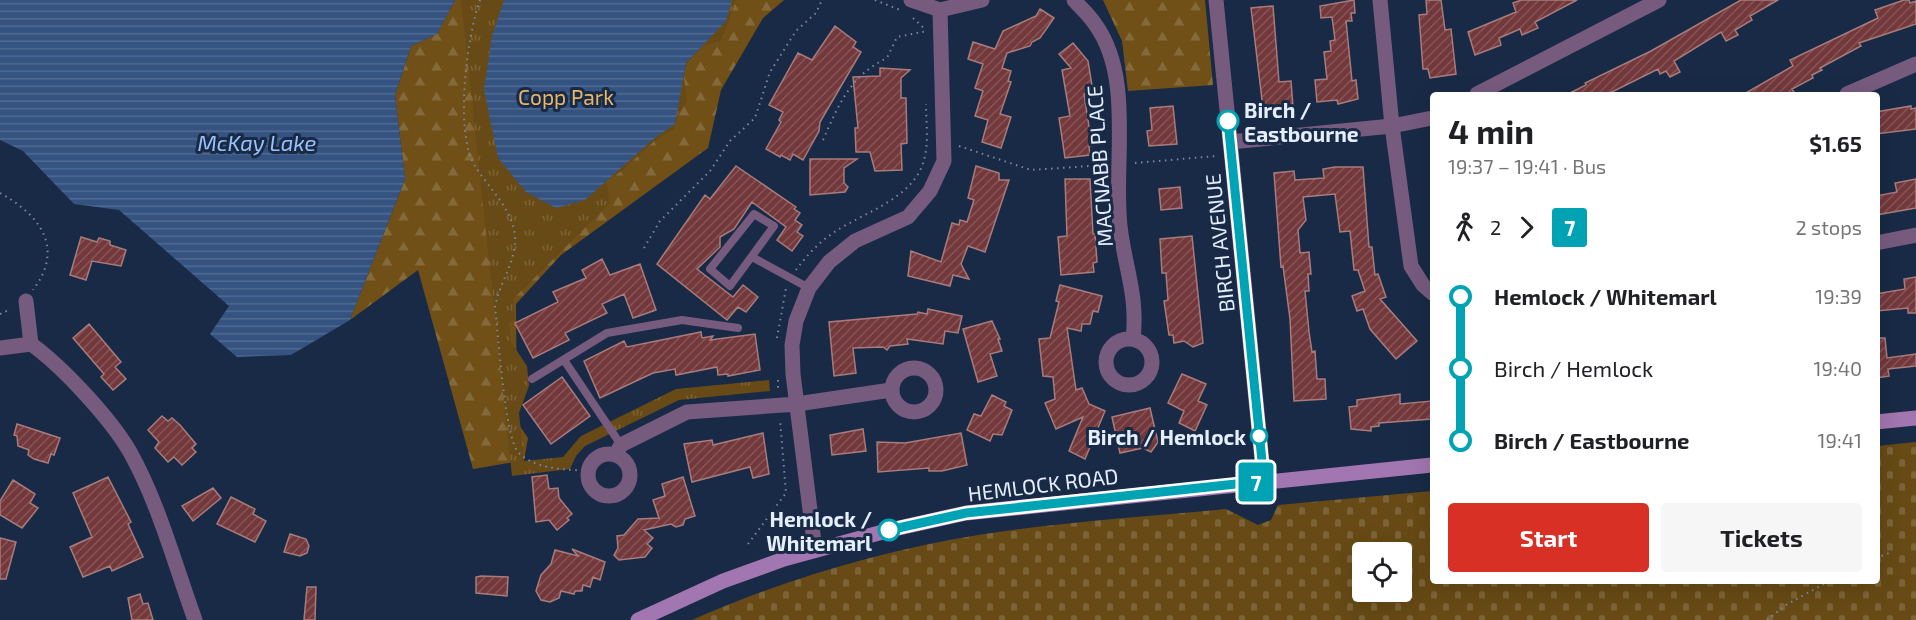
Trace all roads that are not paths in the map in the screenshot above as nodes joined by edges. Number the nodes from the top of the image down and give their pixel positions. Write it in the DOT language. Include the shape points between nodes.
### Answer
graph roads {
  1 [pos="911,0"];
  2 [pos="982,0"];
  3 [pos="1074,0"];
  4 [pos="1216,0"];
  5 [pos="1380,0"];
  6 [pos="1659,0"];
  7 [pos="940,10"];
  8 [pos="1916,64"];
  9 [pos="1481,92"];
  10 [pos="1851,92"];
  11 [pos="1430,118"];
  12 [pos="1392,126"];
  13 [pos="1230,148"];
  14 [pos="1916,235"];
  15 [pos="1880,242"];
  16 [pos="752,257"];
  17 [pos="809,288"];
  18 [pos="1430,291"];
  19 [pos="26,301"];
  20 [pos="738,328"];
  21 [pos="1133,339"];
  22 [pos="31,344"];
  23 [pos="0,348"];
  24 [pos="564,360"];
  25 [pos="532,379"];
  26 [pos="891,390"];
  27 [pos="797,404"];
  28 [pos="1916,418"];
  29 [pos="1880,422"];
  30 [pos="618,450"];
  31 [pos="1430,465"];
  32 [pos="1264,481"];
  33 [pos="815,550"];
  34 [pos="195,620"];
  35 [pos="638,620"];
  1 -- 7 [label="street"];
  2 -- 7 [label="street"];
  3 -- 21 [label="street, MACNABB PLACE" via="1096,25 1109,51 1117,86 1120,226 1136,304"];
  4 -- 13 [label="street, BIRCH AVENUE"];
  5 -- 12 [label="street"];
  6 -- 9 [label="street"];
  7 -- 17 [label="street" via="944,161 930,191 908,217 855,241 829,262"];
  8 -- 10 [label="street"];
  11 -- 12 [label="street"];
  12 -- 13 [label="street"];
  12 -- 18 [label="street" via="1411,266"];
  13 -- 32 [label="street, BIRCH AVENUE"];
  14 -- 15 [label="street"];
  16 -- 16 [label="lane" via="774,226 754,214 710,269 730,286"];
  16 -- 17 [label="lane"];
  17 -- 27 [label="street" via="796,321 792,345"];
  19 -- 22 [label="street"];
  20 -- 24 [label="lane" via="682,320 607,333"];
  22 -- 23 [label="street"];
  22 -- 34 [label="street" via="57,366 130,452"];
  24 -- 25 [label="lane"];
  24 -- 30 [label="lane"];
  26 -- 27 [label="street"];
  27 -- 30 [label="street" via="687,412"];
  27 -- 33 [label="street"];
  28 -- 29 [label="main road"];
  30 -- 30 [label="street" via="630,469 629,483 620,494 606,497 589,485 588,471 595,459"];
  31 -- 32 [label="main road, HEMLOCK ROAD"];
  32 -- 33 [label="main road, HEMLOCK ROAD" via="966,513"];
  33 -- 35 [label="main road, HEMLOCK ROAD" via="723,580"];
}
